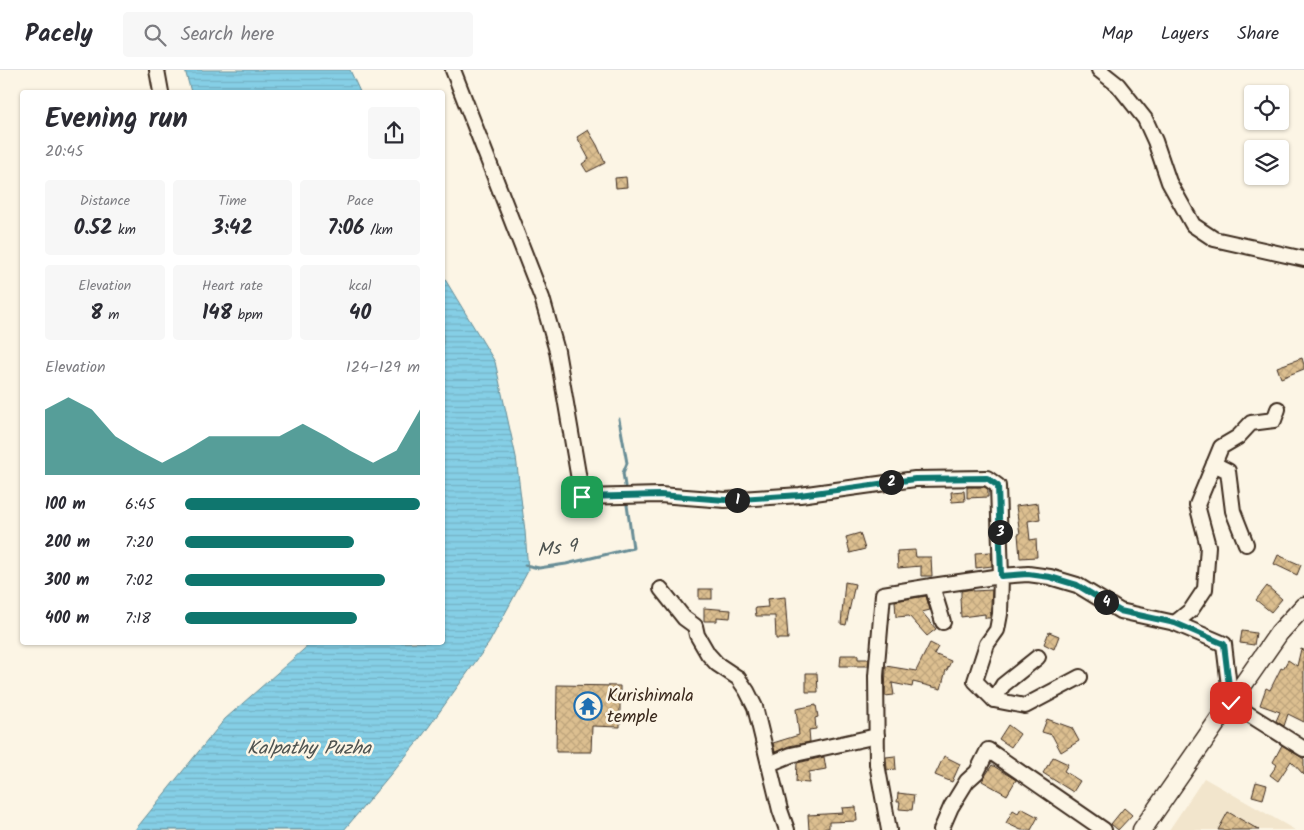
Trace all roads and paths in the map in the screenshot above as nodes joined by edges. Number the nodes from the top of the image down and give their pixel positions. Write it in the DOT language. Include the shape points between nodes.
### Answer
graph roads {
  1 [pos="157,70"];
  2 [pos="453,70"];
  3 [pos="1098,70"];
  4 [pos="161,90"];
  5 [pos="1304,259"];
  6 [pos="1278,409"];
  7 [pos="1214,464"];
  8 [pos="1246,544"];
  9 [pos="1001,576"];
  10 [pos="932,586"];
  11 [pos="662,589"];
  12 [pos="1304,606"];
  13 [pos="943,622"];
  14 [pos="1175,623"];
  15 [pos="1038,656"];
  16 [pos="1080,678"];
  17 [pos="994,700"];
  18 [pos="1231,703"];
  19 [pos="877,736"];
  20 [pos="1304,749"];
  21 [pos="769,764"];
  22 [pos="787,830"];
  23 [pos="889,830"];
  24 [pos="941,830"];
  25 [pos="1104,830"];
  26 [pos="1142,830"];
  1 -- 4 [label="street"];
  2 -- 9 [label="street" via="542,298 557,351 582,497 660,495 725,500 800,495 915,479 987,478 998,486"];
  3 -- 5 [label="street" via="1118,85 1145,120 1169,182 1193,226 1214,239"];
  6 -- 7 [label="street" via="1274,420 1250,423 1238,437 1221,447"];
  7 -- 8 [label="street" via="1228,471 1233,511"];
  7 -- 14 [label="street" via="1197,505 1208,546 1205,589 1191,610"];
  9 -- 10 [label="street"];
  9 -- 14 [label="street" via="1028,574 1050,577 1077,585 1120,611"];
  9 -- 17 [label="street" via="997,630 988,644 975,682"];
  10 -- 13 [label="street"];
  10 -- 19 [label="street" via="883,594 876,676"];
  11 -- 21 [label="street" via="694,626 708,654 738,678 747,691 755,707"];
  12 -- 18 [label="main road"];
  14 -- 18 [label="street" via="1224,644"];
  15 -- 17 [label="street" via="1003,685"];
  16 -- 17 [label="street" via="1025,706"];
  18 -- 20 [label="street"];
  18 -- 26 [label="main road"];
  19 -- 21 [label="street" via="791,755"];
  19 -- 23 [label="street" via="878,764"];
  21 -- 22 [label="street"];
  24 -- 25 [label="street" via="988,750"];
}
